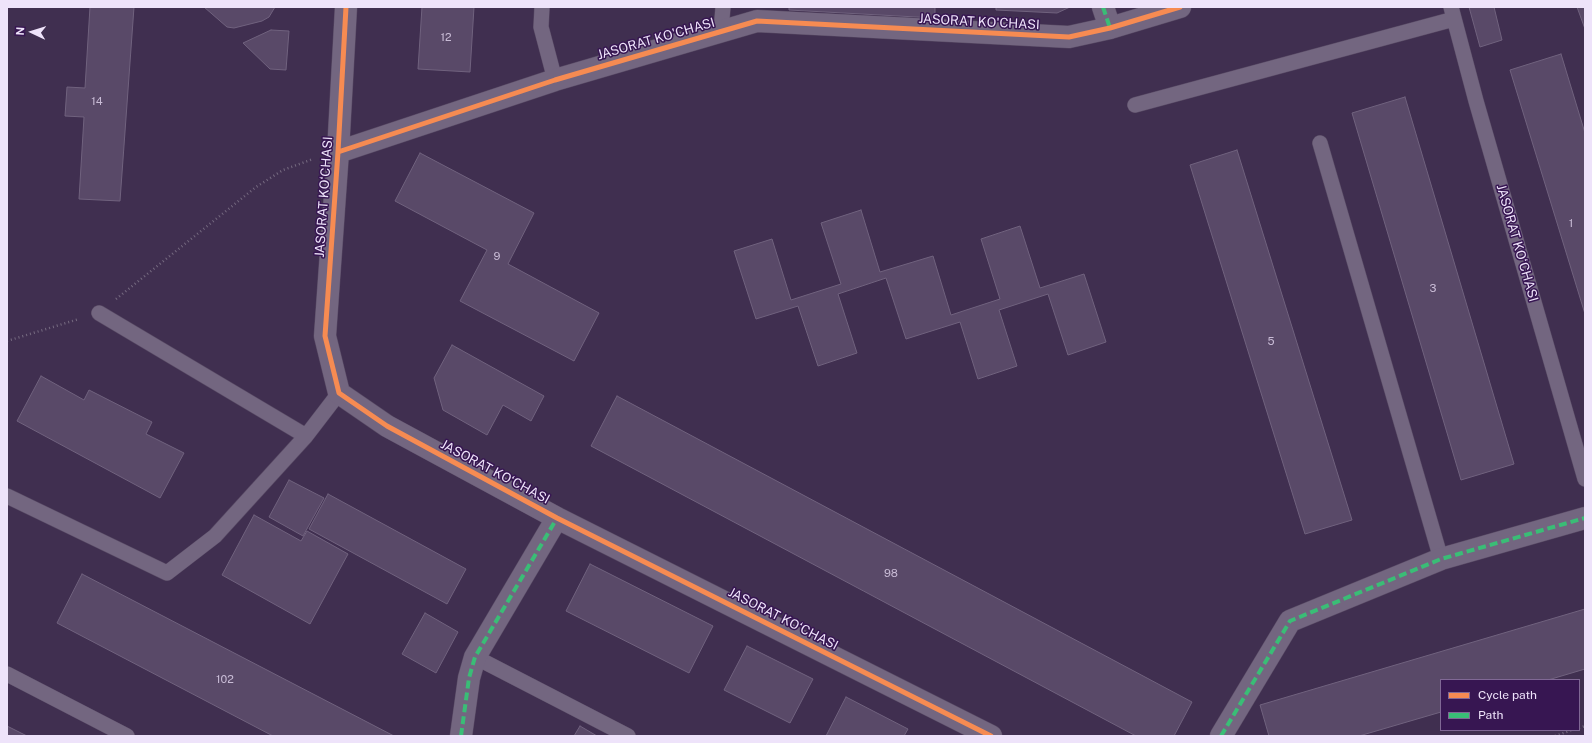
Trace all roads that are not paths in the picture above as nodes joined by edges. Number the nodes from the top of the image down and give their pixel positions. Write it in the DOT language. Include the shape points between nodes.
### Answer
graph roads {
  1 [pos="346,7"];
  2 [pos="542,7"];
  3 [pos="723,7"];
  4 [pos="1103,7"];
  5 [pos="1180,7"];
  6 [pos="1453,13"];
  7 [pos="1110,28"];
  8 [pos="721,31"];
  9 [pos="555,80"];
  10 [pos="1135,104"];
  11 [pos="1320,143"];
  12 [pos="338,152"];
  13 [pos="99,313"];
  14 [pos="340,393"];
  15 [pos="306,436"];
  16 [pos="1585,479"];
  17 [pos="7,496"];
  18 [pos="557,518"];
  19 [pos="1585,518"];
  20 [pos="1441,559"];
  21 [pos="475,657"];
  22 [pos="7,674"];
  23 [pos="127,736"];
  24 [pos="461,736"];
  25 [pos="628,736"];
  26 [pos="991,736"];
  27 [pos="1222,736"];
  1 -- 12 [label="street, JASORAT KO‘CHASI"];
  2 -- 9 [label="lane" via="541,27"];
  3 -- 8 [label="lane"];
  4 -- 7 [label="street"];
  5 -- 7 [label="street, JASORAT KO'CHASI"];
  6 -- 10 [label="lane"];
  6 -- 16 [label="lane, JASORAT KO‘CHASI"];
  7 -- 8 [label="street, JASORAT KO'CHASI" via="1069,37 757,21"];
  8 -- 9 [label="street, JASORAT KO'CHASI"];
  9 -- 12 [label="street, JASORAT KO'CHASI"];
  11 -- 20 [label="lane"];
  12 -- 14 [label="street, JASORAT KO‘CHASI" via="325,336"];
  13 -- 15 [label="lane"];
  14 -- 15 [label="lane"];
  14 -- 18 [label="street, JASORAT KO‘CHASI" via="387,426"];
  15 -- 17 [label="lane" via="215,536 167,573"];
  18 -- 21 [label="street"];
  18 -- 26 [label="street, JASORAT KO‘CHASI"];
  19 -- 20 [label="street"];
  20 -- 27 [label="street" via="1290,621"];
  21 -- 24 [label="street" via="469,678"];
  21 -- 25 [label="lane"];
  22 -- 23 [label="lane"];
}
